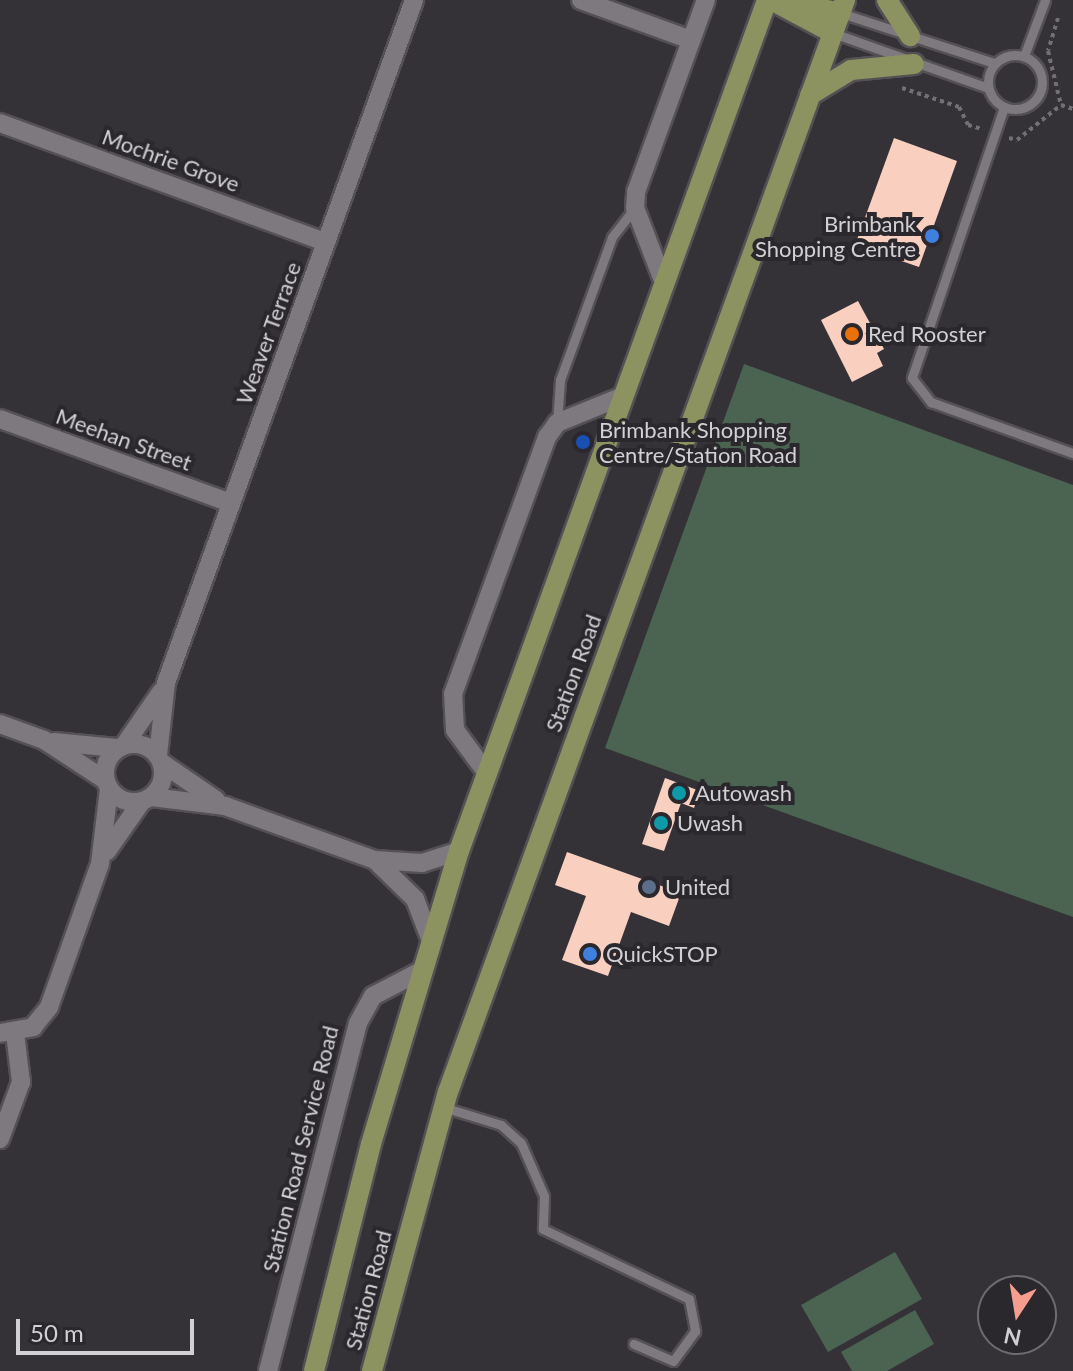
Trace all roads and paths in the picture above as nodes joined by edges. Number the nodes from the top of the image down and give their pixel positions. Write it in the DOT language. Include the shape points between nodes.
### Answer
graph roads {
  1 [pos="414,0"];
  2 [pos="581,0"];
  3 [pos="706,0"];
  4 [pos="769,0"];
  5 [pos="778,0"];
  6 [pos="887,0"];
  7 [pos="1045,0"];
  8 [pos="843,6"];
  9 [pos="1062,6"];
  10 [pos="833,33"];
  11 [pos="910,36"];
  12 [pos="691,40"];
  13 [pos="1024,56"];
  14 [pos="994,63"];
  15 [pos="914,64"];
  16 [pos="899,87"];
  17 [pos="988,88"];
  18 [pos="810,95"];
  19 [pos="1061,105"];
  20 [pos="1004,107"];
  21 [pos="1073,109"];
  22 [pos="0,123"];
  23 [pos="995,134"];
  24 [pos="635,208"];
  25 [pos="326,242"];
  26 [pos="664,283"];
  27 [pos="623,396"];
  28 [pos="0,419"];
  29 [pos="557,423"];
  30 [pos="1073,453"];
  31 [pos="231,503"];
  32 [pos="166,683"];
  33 [pos="0,724"];
  34 [pos="44,740"];
  35 [pos="121,746"];
  36 [pos="160,759"];
  37 [pos="486,772"];
  38 [pos="107,785"];
  39 [pos="147,799"];
  40 [pos="225,806"];
  41 [pos="459,851"];
  42 [pos="375,860"];
  43 [pos="100,864"];
  44 [pos="431,941"];
  45 [pos="421,971"];
  46 [pos="7,1033"];
  47 [pos="443,1107"];
  48 [pos="0,1139"];
  49 [pos="634,1344"];
  50 [pos="268,1371"];
  51 [pos="314,1371"];
  52 [pos="372,1371"];
  1 -- 25 [label="street, Weaver Terrace"];
  2 -- 12 [label="street"];
  3 -- 12 [label="street"];
  4 -- 10 [label="main road"];
  4 -- 26 [label="main road, Station Road"];
  5 -- 8 [label="main road"];
  6 -- 11 [label="main road"];
  7 -- 13 [label="lane"];
  8 -- 10 [label="main road, Station Road"];
  8 -- 11 [label="lane"];
  9 -- 19 [label="path" via="1048,51"];
  10 -- 15 [label="lane"];
  10 -- 18 [label="main road, Station Road"];
  11 -- 14 [label="lane"];
  12 -- 24 [label="street"];
  13 -- 14 [label="lane" via="1008,55"];
  13 -- 20 [label="lane" via="1038,66 1041,92 1030,105"];
  14 -- 17 [label="lane"];
  15 -- 17 [label="lane"];
  15 -- 18 [label="main road" via="851,70"];
  16 -- 23 [label="path" via="959,107 968,125"];
  17 -- 20 [label="lane"];
  18 -- 47 [label="main road, Station Road"];
  19 -- 21 [label="path"];
  19 -- 23 [label="path" via="1017,140"];
  20 -- 23 [label="lane"];
  22 -- 25 [label="street, Mochrie Grove"];
  23 -- 30 [label="lane" via="912,378 917,392 931,402"];
  24 -- 26 [label="street"];
  24 -- 29 [label="lane" via="607,251 560,380"];
  25 -- 31 [label="street, Weaver Terrace"];
  26 -- 27 [label="main road, Station Road"];
  27 -- 29 [label="street"];
  27 -- 37 [label="main road, Station Road"];
  28 -- 31 [label="street, Meehan Street"];
  29 -- 37 [label="street" via="453,694 455,730"];
  31 -- 32 [label="street, Weaver Terrace"];
  32 -- 35 [label="street, Weaver Terrace"];
  32 -- 36 [label="street, Weaver Terrace"];
  33 -- 34 [label="street"];
  34 -- 35 [label="street"];
  34 -- 38 [label="street"];
  35 -- 36 [label="street" via="144,745"];
  35 -- 38 [label="street" via="106,762"];
  36 -- 39 [label="street" via="162,782"];
  36 -- 40 [label="street"];
  37 -- 41 [label="main road, Station Road"];
  38 -- 39 [label="street" via="124,800"];
  38 -- 43 [label="street"];
  39 -- 40 [label="street"];
  39 -- 43 [label="street"];
  40 -- 42 [label="street"];
  41 -- 42 [label="street" via="422,863"];
  41 -- 44 [label="main road, Station Road"];
  42 -- 44 [label="street" via="415,899"];
  43 -- 46 [label="street" via="49,1007 33,1027"];
  44 -- 45 [label="main road, Station Road"];
  45 -- 50 [label="street, Station Road Service Road" via="373,996 358,1023"];
  45 -- 51 [label="main road, Station Road"];
  46 -- 48 [label="street" via="21,1082"];
  47 -- 49 [label="lane" via="501,1125 521,1143 544,1196 543,1229 689,1299 695,1331 673,1361"];
  47 -- 52 [label="main road, Station Road"];
}
